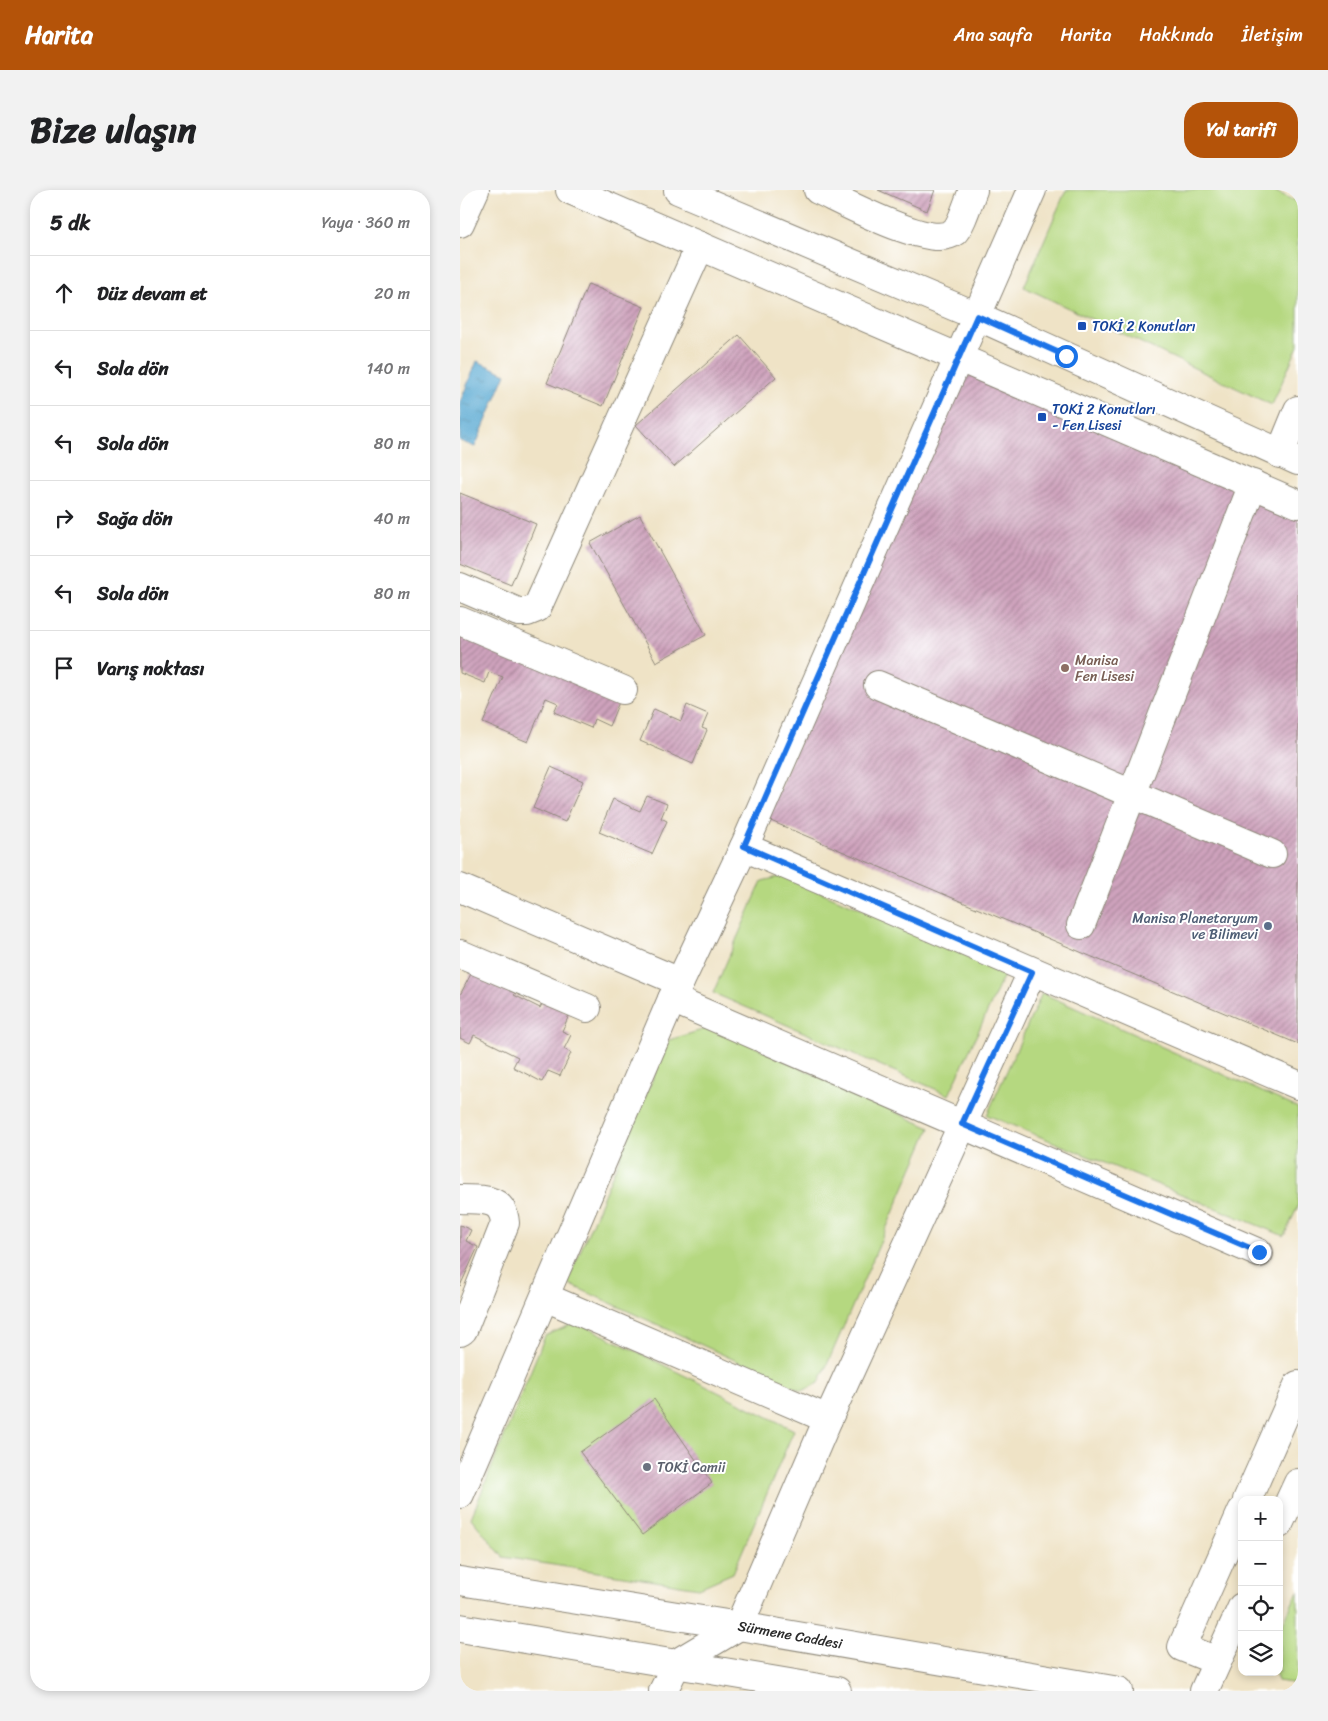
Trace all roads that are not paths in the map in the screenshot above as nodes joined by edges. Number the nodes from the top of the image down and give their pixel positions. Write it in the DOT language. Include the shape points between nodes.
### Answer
graph roads {
  1 [pos="475,190"];
  2 [pos="570,190"];
  3 [pos="678,190"];
  4 [pos="818,190"];
  5 [pos="973,190"];
  6 [pos="1032,190"];
  7 [pos="460,224"];
  8 [pos="700,246"];
  9 [pos="977,316"];
  10 [pos="958,356"];
  11 [pos="1298,410"];
  12 [pos="1289,457"];
  13 [pos="1253,484"];
  14 [pos="1298,504"];
  15 [pos="460,587"];
  16 [pos="460,621"];
  17 [pos="878,685"];
  18 [pos="624,690"];
  19 [pos="1133,793"];
  20 [pos="744,846"];
  21 [pos="1272,854"];
  22 [pos="460,888"];
  23 [pos="1081,925"];
  24 [pos="460,954"];
  25 [pos="1032,972"];
  26 [pos="676,991"];
  27 [pos="588,1008"];
  28 [pos="1298,1085"];
  29 [pos="962,1124"];
  30 [pos="460,1199"];
  31 [pos="1259,1252"];
  32 [pos="545,1297"];
  33 [pos="460,1332"];
  34 [pos="1298,1385"];
  35 [pos="828,1419"];
  36 [pos="1298,1483"];
  37 [pos="460,1494"];
  38 [pos="1249,1496"];
  39 [pos="1283,1515"];
  40 [pos="1238,1520"];
  41 [pos="460,1581"];
  42 [pos="1238,1616"];
  43 [pos="739,1626"];
  44 [pos="460,1628"];
  45 [pos="1217,1661"];
  46 [pos="677,1664"];
  47 [pos="663,1691"];
  48 [pos="838,1691"];
  49 [pos="1119,1691"];
  50 [pos="1204,1691"];
  1 -- 7 [label="street"];
  2 -- 8 [label="street"];
  3 -- 9 [label="street"];
  4 -- 5 [label="street" via="911,232 946,237 956,230"];
  6 -- 9 [label="street"];
  8 -- 10 [label="street"];
  8 -- 15 [label="street" via="537,608 518,612"];
  9 -- 10 [label="street"];
  9 -- 12 [label="street"];
  10 -- 13 [label="street"];
  10 -- 20 [label="street"];
  11 -- 12 [label="street"];
  13 -- 14 [label="street"];
  13 -- 19 [label="street"];
  16 -- 18 [label="street"];
  17 -- 19 [label="street"];
  19 -- 21 [label="street"];
  19 -- 23 [label="street"];
  20 -- 25 [label="street"];
  20 -- 26 [label="street"];
  22 -- 26 [label="street"];
  24 -- 27 [label="street"];
  25 -- 28 [label="street"];
  25 -- 29 [label="street"];
  26 -- 29 [label="street"];
  26 -- 32 [label="street"];
  29 -- 31 [label="street"];
  29 -- 35 [label="street"];
  30 -- 33 [label="street" via="498,1204 504,1212 505,1223"];
  32 -- 35 [label="street"];
  32 -- 37 [label="street"];
  34 -- 38 [label="street"];
  35 -- 43 [label="street"];
  36 -- 39 [label="street"];
  40 -- 45 [label="street" via="1182,1647"];
  41 -- 43 [label="street, Sürmene Caddesi"];
  42 -- 45 [label="street"];
  43 -- 46 [label="street"];
  43 -- 49 [label="street, Sürmene Caddesi"];
  44 -- 46 [label="street"];
  45 -- 50 [label="street"];
  46 -- 47 [label="street"];
  46 -- 48 [label="street"];
}
